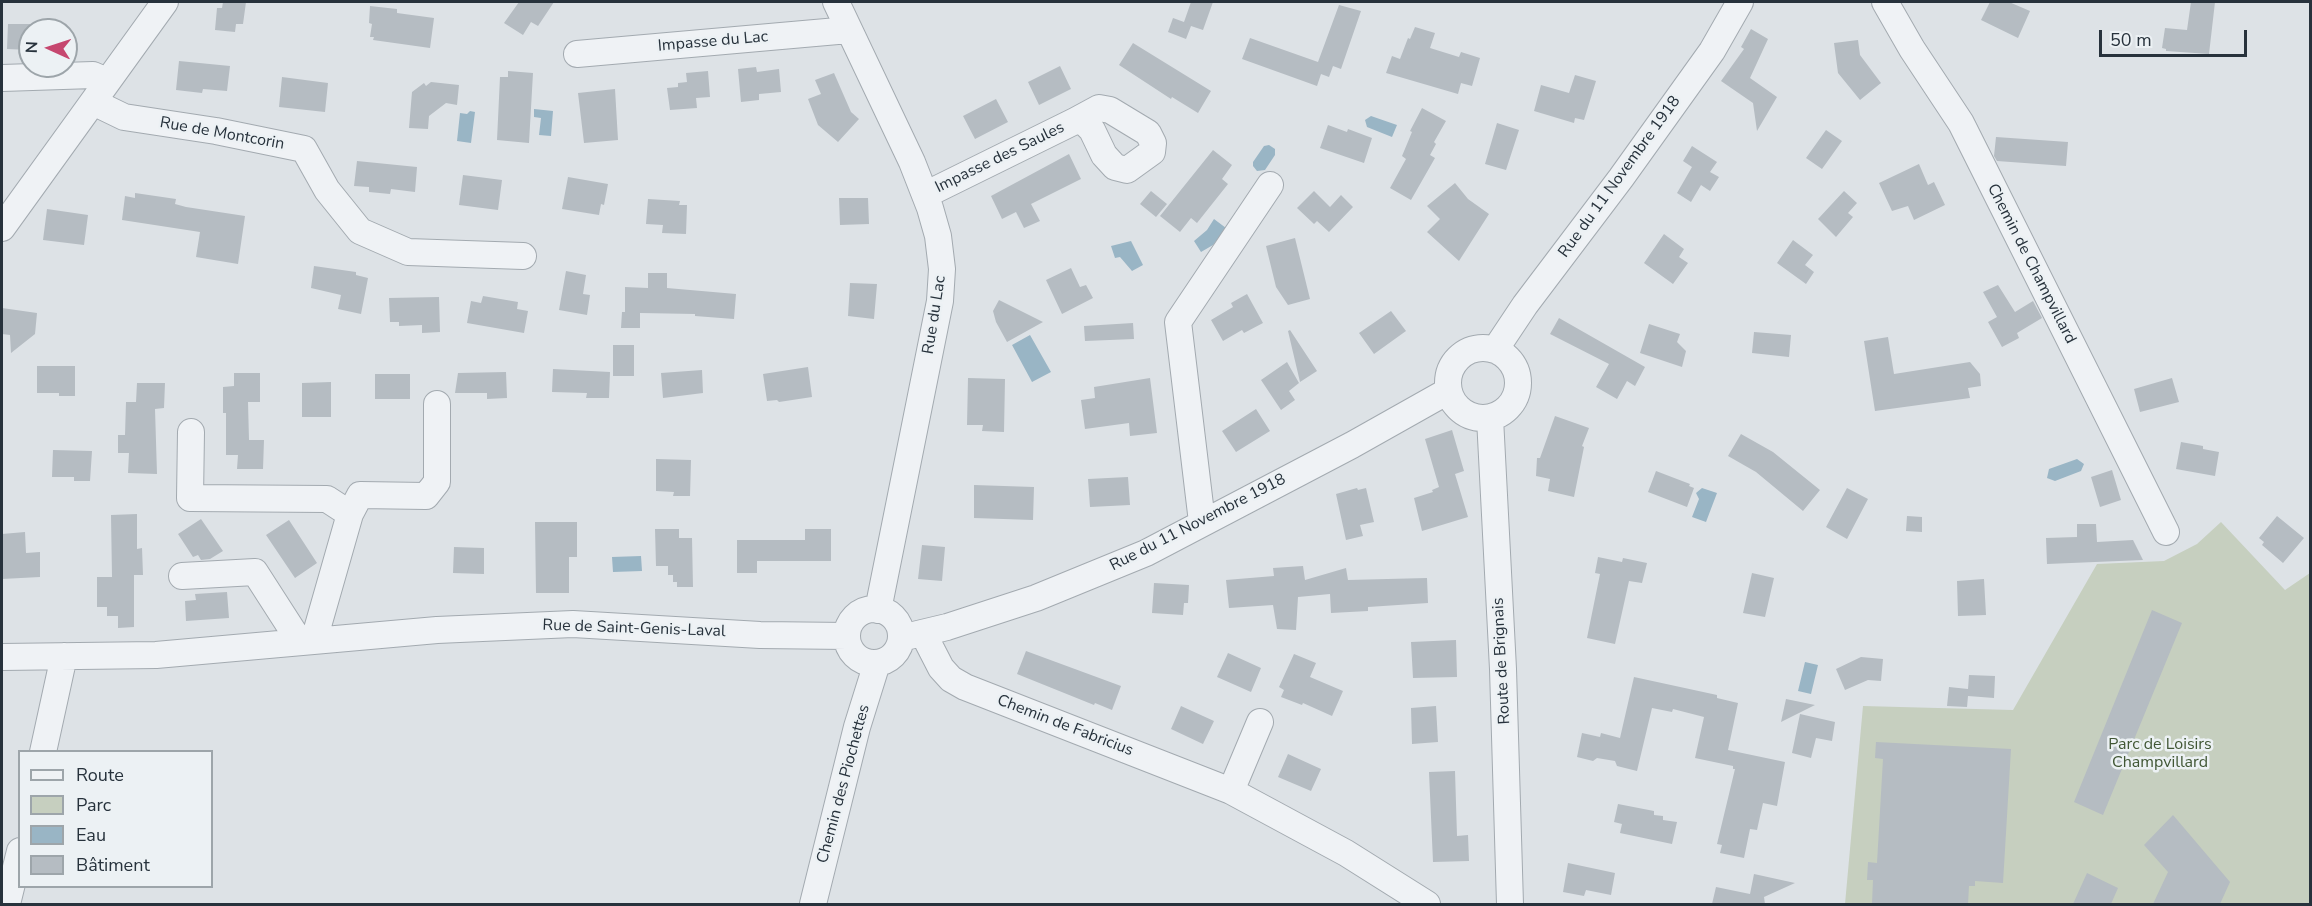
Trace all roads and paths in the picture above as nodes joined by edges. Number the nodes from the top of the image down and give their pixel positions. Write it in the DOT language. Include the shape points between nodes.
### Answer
graph roads {
  1 [pos="165,2"];
  2 [pos="836,2"];
  3 [pos="1740,2"];
  4 [pos="1885,2"];
  5 [pos="849,30"];
  6 [pos="577,54"];
  7 [pos="2,78"];
  8 [pos="100,92"];
  9 [pos="1075,121"];
  10 [pos="1270,185"];
  11 [pos="925,195"];
  12 [pos="2,228"];
  13 [pos="523,256"];
  14 [pos="1496,350"];
  15 [pos="1448,391"];
  16 [pos="437,404"];
  17 [pos="1490,418"];
  18 [pos="191,432"];
  19 [pos="350,514"];
  20 [pos="1202,522"];
  21 [pos="2166,532"];
  22 [pos="182,576"];
  23 [pos="878,610"];
  24 [pos="847,636"];
  25 [pos="912,636"];
  26 [pos="307,641"];
  27 [pos="64,656"];
  28 [pos="2,657"];
  29 [pos="877,663"];
  30 [pos="1260,722"];
  31 [pos="42,750"];
  32 [pos="1231,791"];
  33 [pos="18,859"];
  34 [pos="7,904"];
  35 [pos="813,904"];
  36 [pos="1427,904"];
  37 [pos="1510,904"];
  1 -- 8 [label="street"];
  2 -- 5 [label="street, Rue du Lac"];
  3 -- 14 [label="street, Rue du 11 Novembre 1918" via="1712,51"];
  4 -- 21 [label="street, Chemin de Champvillard" via="1961,123"];
  5 -- 6 [label="street, Impasse du Lac"];
  5 -- 11 [label="street, Rue du Lac"];
  7 -- 8 [label="street, Rue de Montcorin" via="93,75"];
  8 -- 12 [label="street"];
  8 -- 13 [label="street, Rue de Montcorin" via="124,117 304,149 327,190 360,231 408,252"];
  9 -- 11 [label="street, Impasse des Saules"];
  10 -- 20 [label="street" via="1178,322"];
  11 -- 23 [label="street, Rue du Lac" via="938,236 940,301"];
  14 -- 15 [label="street" via="1474,349 1456,360 1447,380"];
  14 -- 17 [label="street" via="1512,363 1518,383 1513,402"];
  15 -- 17 [label="street" via="1459,410 1479,419"];
  15 -- 20 [label="street, Rue du 11 Novembre 1918"];
  16 -- 19 [label="street" via="437,482 426,496 360,495"];
  17 -- 37 [label="street, Route de Brignais" via="1504,680"];
  18 -- 19 [label="street" via="190,498 327,499"];
  19 -- 26 [label="street"];
  20 -- 25 [label="street, Rue du 11 Novembre 1918" via="1146,553 1036,598"];
  22 -- 26 [label="street" via="255,572"];
  23 -- 24 [label="street" via="855,617"];
  23 -- 25 [label="street" via="889,614"];
  24 -- 26 [label="street, Rue de Saint-Genis-Laval" via="573,624"];
  24 -- 29 [label="street" via="853,653"];
  25 -- 29 [label="street" via="886,661"];
  25 -- 32 [label="street, Chemin de Fabricius" via="951,679 965,687"];
  26 -- 27 [label="street, Rue de Saint-Genis-Laval" via="156,656"];
  27 -- 28 [label="street, Rue de Saint-Genis-Laval"];
  27 -- 31 [label="street"];
  29 -- 35 [label="street, Chemin des Piochettes"];
  30 -- 32 [label="street"];
  32 -- 36 [label="street, Chemin de Fabricius" via="1346,853"];
  33 -- 34 [label="street"];
}
